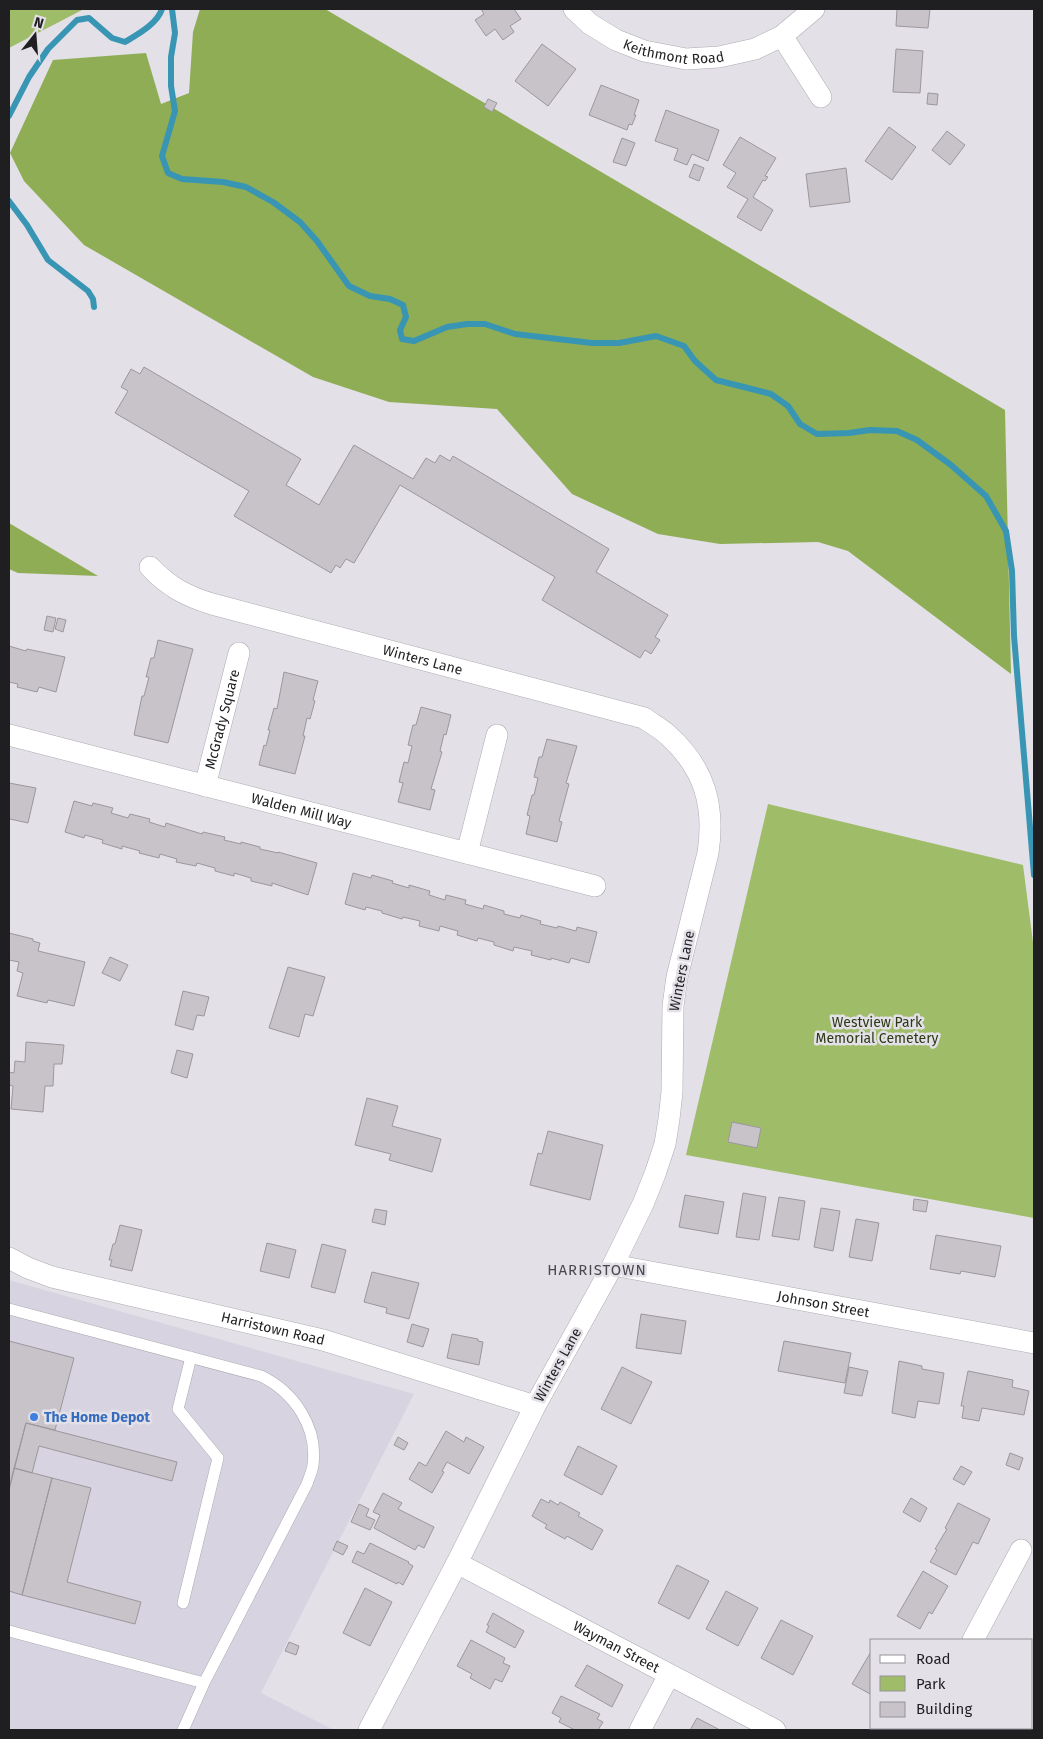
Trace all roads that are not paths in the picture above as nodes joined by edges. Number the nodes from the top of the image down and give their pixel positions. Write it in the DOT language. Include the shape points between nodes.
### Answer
graph roads {
  1 [pos="574,9"];
  2 [pos="814,9"];
  3 [pos="782,36"];
  4 [pos="821,97"];
  5 [pos="150,567"];
  6 [pos="239,653"];
  7 [pos="9,735"];
  8 [pos="497,735"];
  9 [pos="206,786"];
  10 [pos="467,853"];
  11 [pos="595,886"];
  12 [pos="9,1258"];
  13 [pos="613,1265"];
  14 [pos="9,1309"];
  15 [pos="1034,1343"];
  16 [pos="190,1357"];
  17 [pos="535,1406"];
  18 [pos="1021,1550"];
  19 [pos="457,1563"];
  20 [pos="183,1603"];
  21 [pos="9,1630"];
  22 [pos="974,1639"];
  23 [pos="669,1676"];
  24 [pos="204,1683"];
  25 [pos="183,1730"];
  26 [pos="369,1730"];
  27 [pos="640,1730"];
  28 [pos="776,1730"];
  1 -- 3 [label="street, Keithmont Road" via="590,24 616,40 644,51 686,59 755,49"];
  2 -- 3 [label="street, Keithmont Road"];
  3 -- 4 [label="street"];
  5 -- 13 [label="street, Winters Lane" via="163,581 188,596 212,604 644,718 669,736 685,753 705,789 711,832 677,977 673,1006 672,1092 665,1144 643,1204"];
  6 -- 9 [label="street, McGrady Square"];
  7 -- 9 [label="street, Walden Mill Way"];
  8 -- 10 [label="street"];
  9 -- 10 [label="street, Walden Mill Way"];
  10 -- 11 [label="street, Walden Mill Way"];
  12 -- 17 [label="street, Harristown Road" via="52,1277 323,1340"];
  13 -- 15 [label="street, Johnson Street"];
  13 -- 17 [label="street, Winters Lane"];
  14 -- 16 [label="lane"];
  16 -- 20 [label="lane" via="178,1409 218,1458"];
  16 -- 24 [label="lane" via="274,1382 300,1407 314,1447 313,1467 307,1484"];
  17 -- 19 [label="street, Winters Lane"];
  18 -- 22 [label="street"];
  19 -- 23 [label="street, Wayman Street"];
  19 -- 26 [label="street, Winters Lane"];
  21 -- 24 [label="lane"];
  23 -- 27 [label="street"];
  23 -- 28 [label="street, Wayman Street"];
  24 -- 25 [label="lane"];
}
